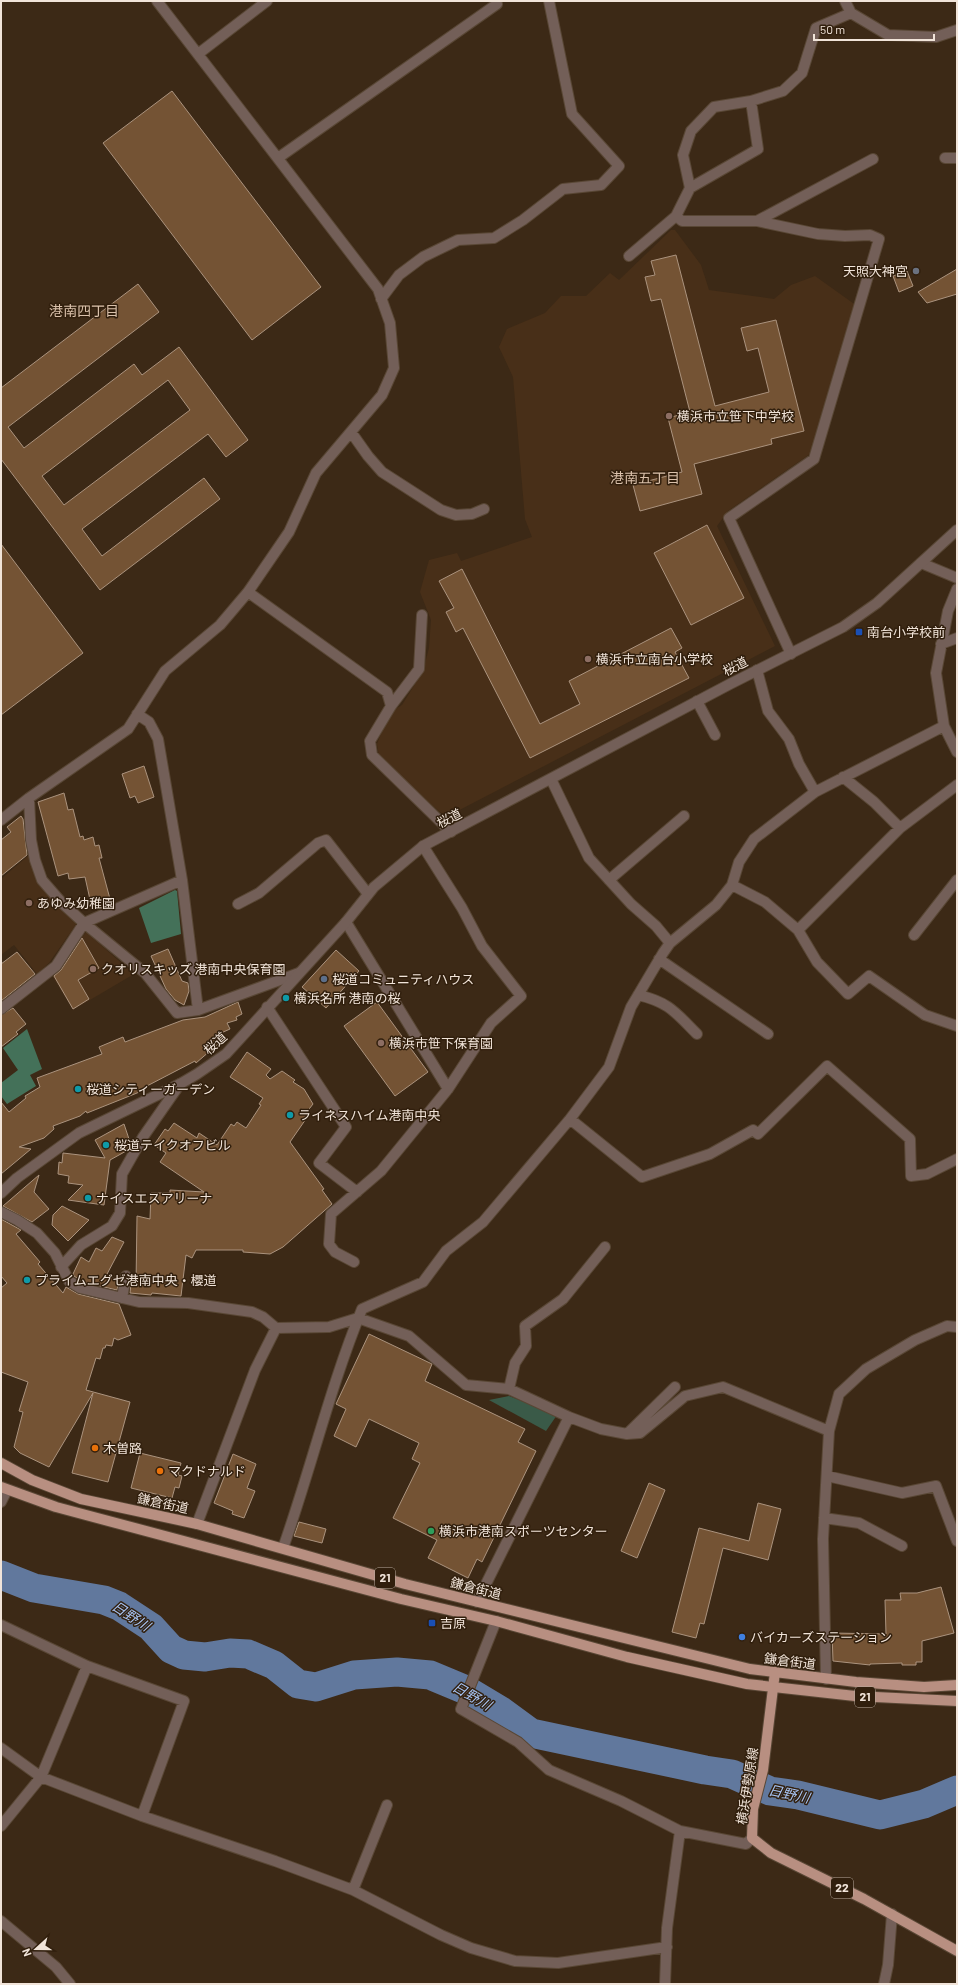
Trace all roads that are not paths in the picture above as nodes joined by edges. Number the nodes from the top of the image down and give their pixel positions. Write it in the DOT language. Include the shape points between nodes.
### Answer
graph roads {
  1 [pos="157,1"];
  2 [pos="267,1"];
  3 [pos="496,1"];
  4 [pos="549,1"];
  5 [pos="845,1"];
  6 [pos="851,13"];
  7 [pos="957,30"];
  8 [pos="198,54"];
  9 [pos="751,101"];
  10 [pos="278,158"];
  11 [pos="945,158"];
  12 [pos="957,158"];
  13 [pos="873,159"];
  14 [pos="690,188"];
  15 [pos="676,216"];
  16 [pos="757,221"];
  17 [pos="629,256"];
  18 [pos="381,299"];
  19 [pos="351,432"];
  20 [pos="484,509"];
  21 [pos="957,530"];
  22 [pos="921,563"];
  23 [pos="957,578"];
  24 [pos="957,589"];
  25 [pos="248,592"];
  26 [pos="422,615"];
  27 [pos="957,638"];
  28 [pos="941,644"];
  29 [pos="791,654"];
  30 [pos="757,670"];
  31 [pos="697,701"];
  32 [pos="391,706"];
  33 [pos="137,714"];
  34 [pos="944,726"];
  35 [pos="715,735"];
  36 [pos="956,747"];
  37 [pos="843,777"];
  38 [pos="552,779"];
  39 [pos="957,785"];
  40 [pos="815,792"];
  41 [pos="29,798"];
  42 [pos="684,816"];
  43 [pos="1,820"];
  44 [pos="900,828"];
  45 [pos="451,832"];
  46 [pos="423,846"];
  47 [pos="182,880"];
  48 [pos="609,880"];
  49 [pos="957,880"];
  50 [pos="732,885"];
  51 [pos="368,894"];
  52 [pos="238,904"];
  53 [pos="346,922"];
  54 [pos="84,923"];
  55 [pos="798,930"];
  56 [pos="914,935"];
  57 [pos="670,943"];
  58 [pos="659,960"];
  59 [pos="299,973"];
  60 [pos="638,995"];
  61 [pos="267,1007"];
  62 [pos="1,1009"];
  63 [pos="198,1010"];
  64 [pos="957,1026"];
  65 [pos="697,1034"];
  66 [pos="768,1034"];
  67 [pos="180,1084"];
  68 [pos="448,1089"];
  69 [pos="570,1118"];
  70 [pos="957,1158"];
  71 [pos="357,1192"];
  72 [pos="1,1193"];
  73 [pos="1,1212"];
  74 [pos="605,1246"];
  75 [pos="354,1262"];
  76 [pos="61,1267"];
  77 [pos="126,1276"];
  78 [pos="122,1298"];
  79 [pos="358,1318"];
  80 [pos="957,1327"];
  81 [pos="276,1328"];
  82 [pos="674,1387"];
  83 [pos="509,1389"];
  84 [pos="570,1417"];
  85 [pos="829,1431"];
  86 [pos="627,1434"];
  87 [pos="1,1463"];
  88 [pos="827,1476"];
  89 [pos="4,1488"];
  90 [pos="1,1502"];
  91 [pos="824,1518"];
  92 [pos="197,1524"];
  93 [pos="957,1541"];
  94 [pos="902,1546"];
  95 [pos="284,1548"];
  96 [pos="477,1602"];
  97 [pos="496,1621"];
  98 [pos="1,1625"];
  99 [pos="87,1666"];
  100 [pos="774,1672"];
  101 [pos="826,1679"];
  102 [pos="957,1685"];
  103 [pos="773,1688"];
  104 [pos="957,1701"];
  105 [pos="1,1748"];
  106 [pos="41,1777"];
  107 [pos="388,1805"];
  108 [pos="142,1816"];
  109 [pos="1,1826"];
  110 [pos="680,1831"];
  111 [pos="752,1838"];
  112 [pos="353,1890"];
  113 [pos="892,1914"];
  114 [pos="1,1921"];
  115 [pos="667,1947"];
  116 [pos="957,1951"];
  117 [pos="70,1984"];
  118 [pos="665,1984"];
  119 [pos="884,1984"];
  1 -- 8 [label="street"];
  2 -- 8 [label="street"];
  3 -- 10 [label="street" via="497,4"];
  4 -- 18 [label="street" via="572,114 619,166 601,185 563,188 523,220 494,238 458,240 423,257 399,275"];
  5 -- 6 [label="street"];
  6 -- 7 [label="street" via="888,35 936,37"];
  6 -- 9 [label="street" via="816,28 802,73 783,90"];
  8 -- 10 [label="street"];
  9 -- 14 [label="street" via="758,149"];
  9 -- 14 [label="street" via="714,107 691,130 683,155"];
  10 -- 18 [label="street" via="378,289"];
  11 -- 12 [label="street"];
  13 -- 16 [label="street"];
  14 -- 15 [label="street"];
  15 -- 16 [label="street" via="682,221"];
  15 -- 17 [label="street"];
  16 -- 29 [label="street" via="818,234 870,234 879,239 814,459 729,518"];
  18 -- 19 [label="street" via="390,323 394,368 382,395"];
  19 -- 20 [label="street" via="382,472 441,510 456,515 472,514"];
  19 -- 25 [label="street" via="316,473 289,532"];
  21 -- 22 [label="street, 桜道"];
  22 -- 23 [label="street"];
  22 -- 29 [label="street, 桜道" via="877,604 849,623"];
  24 -- 28 [label="street" via="948,611"];
  25 -- 32 [label="street" via="386,692"];
  25 -- 33 [label="street" via="220,625 165,671"];
  26 -- 32 [label="street" via="419,669"];
  27 -- 28 [label="street"];
  28 -- 34 [label="street" via="936,673"];
  29 -- 30 [label="street, 桜道"];
  30 -- 31 [label="street, 桜道"];
  30 -- 40 [label="street" via="768,711 788,739"];
  31 -- 35 [label="street"];
  31 -- 38 [label="street, 桜道"];
  32 -- 45 [label="street" via="370,741 372,755"];
  33 -- 41 [label="street" via="128,729"];
  33 -- 47 [label="street" via="149,722 158,739"];
  34 -- 36 [label="street"];
  34 -- 37 [label="street"];
  37 -- 40 [label="street"];
  37 -- 44 [label="street" via="874,802"];
  38 -- 45 [label="street, 桜道"];
  38 -- 48 [label="street" via="589,858"];
  39 -- 44 [label="street"];
  40 -- 50 [label="street" via="754,839 739,862"];
  41 -- 43 [label="street"];
  41 -- 54 [label="street" via="31,840 42,880"];
  42 -- 48 [label="street"];
  44 -- 55 [label="street"];
  45 -- 46 [label="street, 桜道"];
  46 -- 51 [label="street, 桜道"];
  46 -- 68 [label="street" via="462,908 482,946 522,996 491,1023"];
  47 -- 54 [label="street"];
  47 -- 63 [label="street"];
  48 -- 57 [label="street"];
  49 -- 56 [label="street"];
  50 -- 55 [label="street" via="765,902"];
  50 -- 57 [label="street" via="716,905"];
  51 -- 52 [label="street" via="326,840 318,843 259,893"];
  51 -- 53 [label="street, 桜道"];
  53 -- 59 [label="street, 桜道"];
  53 -- 68 [label="street"];
  54 -- 62 [label="street" via="56,966"];
  54 -- 63 [label="street" via="146,973 177,1013"];
  55 -- 64 [label="street" via="817,962 848,994 869,976 925,1015"];
  57 -- 58 [label="street"];
  58 -- 60 [label="street"];
  58 -- 66 [label="street"];
  59 -- 61 [label="street, 桜道"];
  59 -- 63 [label="street"];
  60 -- 65 [label="street" via="668,1005"];
  60 -- 69 [label="street" via="631,1007 609,1067"];
  61 -- 67 [label="street, 桜道" via="226,1054"];
  61 -- 71 [label="street" via="346,1127 319,1163"];
  67 -- 72 [label="street, 桜道" via="79,1133 17,1178"];
  67 -- 76 [label="street" via="143,1137 122,1174 120,1212 112,1226 81,1245"];
  68 -- 71 [label="street" via="381,1171"];
  69 -- 70 [label="street" via="642,1177 710,1154 753,1130 758,1134 827,1066 910,1139 911,1176 927,1174"];
  69 -- 79 [label="street" via="483,1222 446,1251 423,1282 362,1309"];
  71 -- 75 [label="street" via="331,1214 329,1244 335,1252"];
  73 -- 76 [label="street" via="37,1234 55,1253"];
  74 -- 83 [label="street" via="563,1299 525,1326 526,1346 515,1363"];
  76 -- 78 [label="street" via="70,1281 80,1288"];
  77 -- 78 [label="street"];
  78 -- 81 [label="street" via="139,1302 188,1303 252,1312"];
  79 -- 81 [label="street" via="329,1327"];
  79 -- 83 [label="street" via="409,1336 466,1385"];
  79 -- 95 [label="street" via="330,1395 317,1446"];
  80 -- 85 [label="street" via="947,1326 915,1340 866,1370 839,1394"];
  81 -- 92 [label="street" via="256,1370"];
  82 -- 86 [label="street"];
  83 -- 84 [label="street"];
  84 -- 86 [label="street"];
  84 -- 96 [label="street"];
  85 -- 86 [label="street" via="723,1387 685,1396 640,1433"];
  85 -- 88 [label="street"];
  87 -- 92 [label="main road, 鎌倉街道 / 21" via="32,1480 81,1499"];
  88 -- 91 [label="street"];
  88 -- 93 [label="street" via="902,1493 936,1486"];
  89 -- 90 [label="street"];
  89 -- 97 [label="main road, 21" via="56,1507 401,1599"];
  91 -- 94 [label="street" via="859,1523"];
  91 -- 101 [label="street"];
  92 -- 95 [label="main road, 鎌倉街道 / 21"];
  95 -- 96 [label="main road, 鎌倉街道 / 21" via="405,1584"];
  96 -- 100 [label="main road, 鎌倉街道 / 21" via="750,1669"];
  97 -- 103 [label="main road, 21" via="627,1657"];
  97 -- 110 [label="street" via="461,1709 518,1742 549,1770 621,1801"];
  98 -- 99 [label="street"];
  99 -- 106 [label="street"];
  99 -- 108 [label="street" via="184,1701"];
  100 -- 101 [label="main road, 鎌倉街道 / 21"];
  100 -- 103 [label="main road, 横浜伊勢原線"];
  101 -- 102 [label="main road, 鎌倉街道 / 21" via="924,1687"];
  103 -- 104 [label="main road, 21" via="855,1696"];
  103 -- 111 [label="main road, 横浜伊勢原線" via="763,1770 753,1809"];
  105 -- 106 [label="street"];
  106 -- 108 [label="street"];
  106 -- 109 [label="street"];
  107 -- 112 [label="street"];
  108 -- 112 [label="street"];
  110 -- 111 [label="street" via="746,1844"];
  110 -- 115 [label="street" via="667,1928"];
  111 -- 113 [label="main road, 横浜伊勢原線 / 22" via="771,1853"];
  112 -- 115 [label="street" via="441,1935 471,1948 515,1961 558,1963"];
  113 -- 116 [label="main road, 横浜伊勢原線 / 22"];
  113 -- 119 [label="street"];
  114 -- 117 [label="street" via="56,1967"];
  115 -- 118 [label="street"];
}
